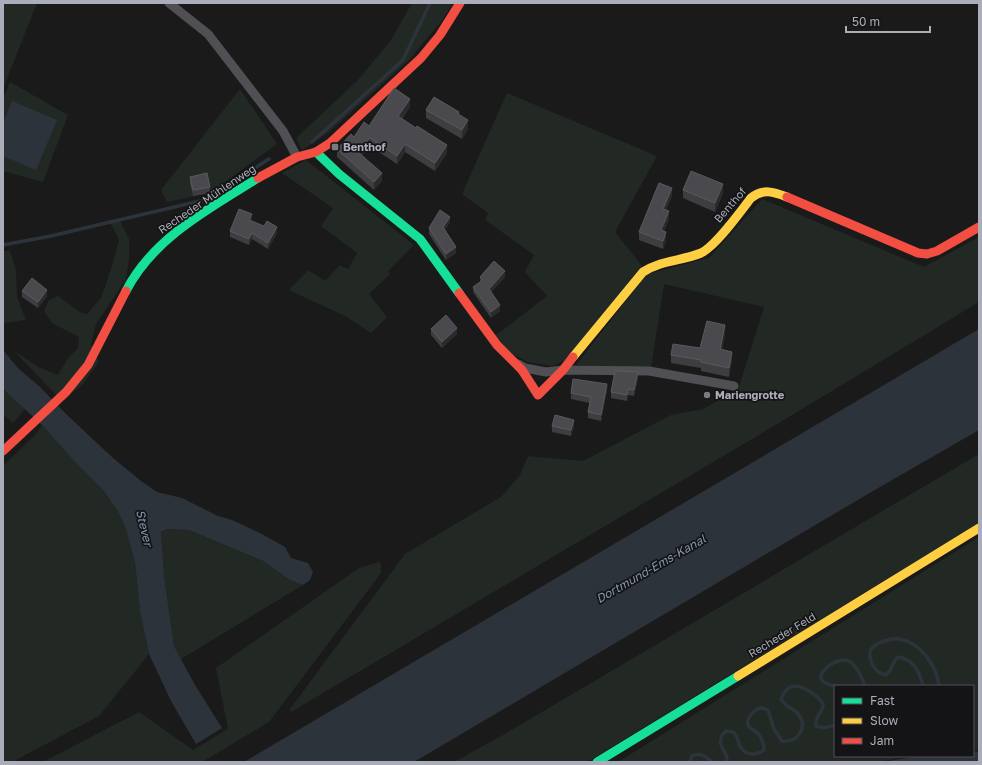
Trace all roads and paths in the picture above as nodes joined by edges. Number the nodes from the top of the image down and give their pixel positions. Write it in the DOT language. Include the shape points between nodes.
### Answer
graph roads {
  1 [pos="169,3"];
  2 [pos="460,3"];
  3 [pos="316,152"];
  4 [pos="297,157"];
  5 [pos="979,227"];
  6 [pos="516,363"];
  7 [pos="563,370"];
  8 [pos="734,386"];
  9 [pos="3,451"];
  10 [pos="979,528"];
  11 [pos="597,762"];
  1 -- 4 [label="street" via="208,34 283,131"];
  2 -- 3 [label="street, Recheder Mühlenweg" via="440,35 421,58 330,143"];
  3 -- 4 [label="street, Recheder Mühlenweg"];
  3 -- 6 [label="street, Benthof" via="339,174 420,239 504,354"];
  4 -- 9 [label="street, Recheder Mühlenweg" via="210,208 161,244 129,285 88,365 66,392"];
  5 -- 7 [label="street, Benthof" via="937,250 927,254 918,253 775,192 757,192 704,252 693,257 658,263 643,272"];
  6 -- 7 [label="street" via="525,368 546,372"];
  6 -- 7 [label="street, Benthof" via="538,395"];
  7 -- 8 [label="street" via="649,371"];
  10 -- 11 [label="street, Recheder Feld"];
}
